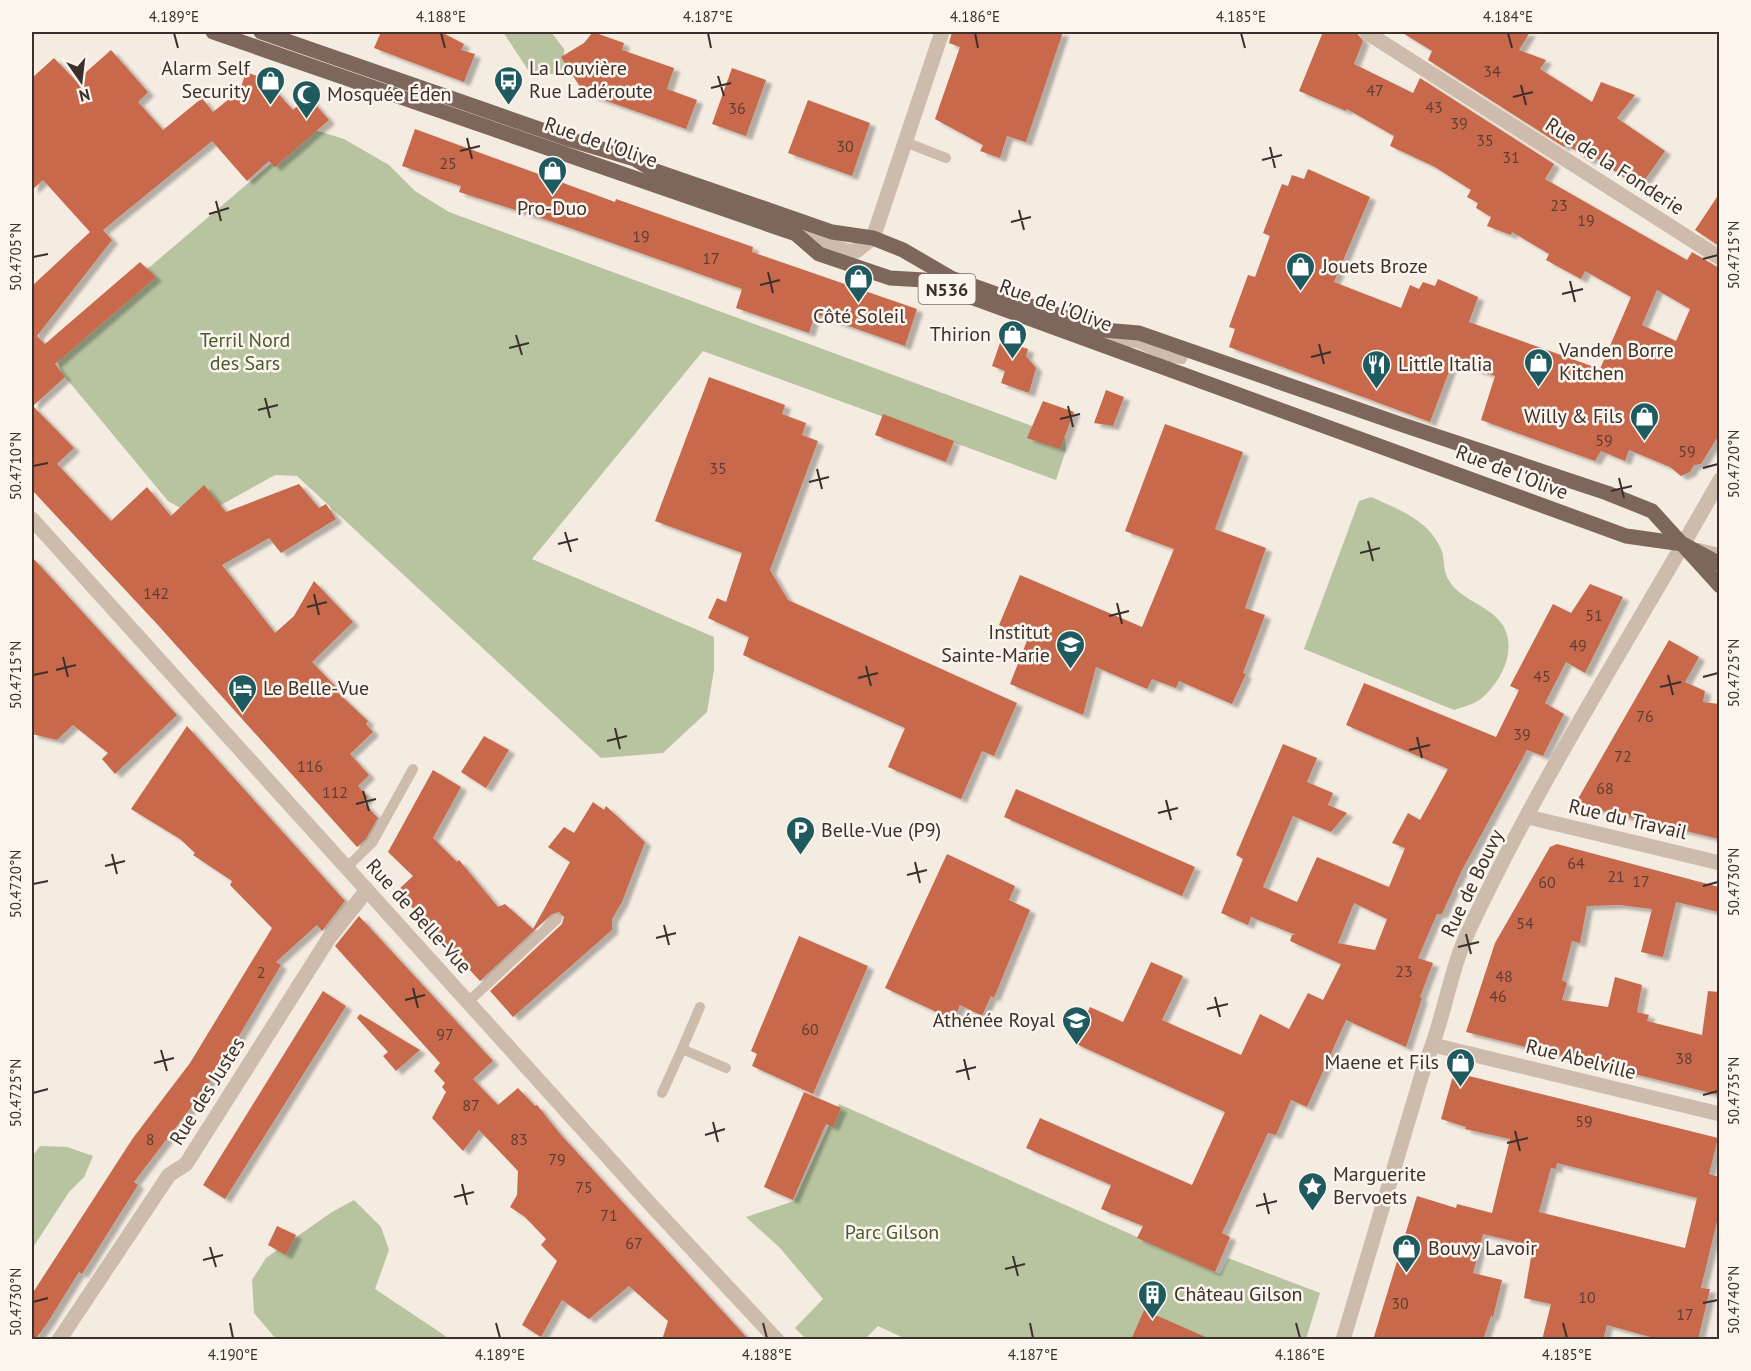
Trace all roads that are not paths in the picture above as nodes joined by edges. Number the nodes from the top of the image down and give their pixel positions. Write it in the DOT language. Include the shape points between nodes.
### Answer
graph roads {
  1 [pos="213,32"];
  2 [pos="261,32"];
  3 [pos="942,32"];
  4 [pos="1366,32"];
  5 [pos="905,142"];
  6 [pos="946,158"];
  7 [pos="799,236"];
  8 [pos="873,238"];
  9 [pos="1719,258"];
  10 [pos="1085,338"];
  11 [pos="1185,350"];
  12 [pos="1719,480"];
  13 [pos="32,519"];
  14 [pos="1683,544"];
  15 [pos="1719,553"];
  16 [pos="1719,564"];
  17 [pos="1719,586"];
  18 [pos="413,769"];
  19 [pos="1528,817"];
  20 [pos="1719,863"];
  21 [pos="346,868"];
  22 [pos="367,890"];
  23 [pos="557,919"];
  24 [pos="468,1002"];
  25 [pos="700,1007"];
  26 [pos="1433,1045"];
  27 [pos="682,1049"];
  28 [pos="726,1068"];
  29 [pos="662,1093"];
  30 [pos="1719,1114"];
  31 [pos="59,1340"];
  32 [pos="777,1340"];
  33 [pos="1343,1340"];
  1 -- 7 [label="main road, Rue de l'Olive / N536"];
  2 -- 8 [label="main road, Rue de l'Olive / N536" via="635,159 653,170 800,222"];
  3 -- 5 [label="street"];
  4 -- 9 [label="street, Rue de la Fonderie"];
  5 -- 6 [label="lane"];
  5 -- 8 [label="street"];
  7 -- 8 [label="street" via="847,251 856,250"];
  7 -- 10 [label="main road, Rue de l'Olive / N536" via="819,254 890,278 924,280"];
  8 -- 11 [label="main road, Rue de l'Olive / N536" via="903,250 951,278 1103,330 1139,333"];
  10 -- 11 [label="lane" via="1137,344 1182,359"];
  10 -- 14 [label="main road, Rue de l'Olive / N536" via="1626,536"];
  11 -- 14 [label="main road, Rue de l'Olive / N536" via="1606,493 1652,511"];
  12 -- 14 [label="street, Rue de Bouvy"];
  13 -- 21 [label="street, Rue de Belle-Vue"];
  14 -- 15 [label="lane"];
  14 -- 16 [label="main road, Rue de l'Olive / N536"];
  14 -- 17 [label="main road, Rue de l'Olive / N536"];
  14 -- 19 [label="street, Rue de Bouvy" via="1542,786"];
  18 -- 21 [label="lane" via="372,843"];
  19 -- 20 [label="street, Rue du Travail"];
  19 -- 26 [label="street, Rue de Bouvy" via="1468,932"];
  21 -- 22 [label="street, Rue de Belle-Vue"];
  22 -- 24 [label="street, Rue de Belle-Vue"];
  22 -- 31 [label="street, Rue des Justes" via="328,938 186,1164 169,1175"];
  23 -- 24 [label="lane"];
  24 -- 32 [label="street, Rue de Belle-Vue"];
  25 -- 27 [label="lane"];
  26 -- 30 [label="street, Rue Abelville"];
  26 -- 33 [label="street, Rue de Bouvy"];
  27 -- 28 [label="lane"];
  27 -- 29 [label="lane"];
}
